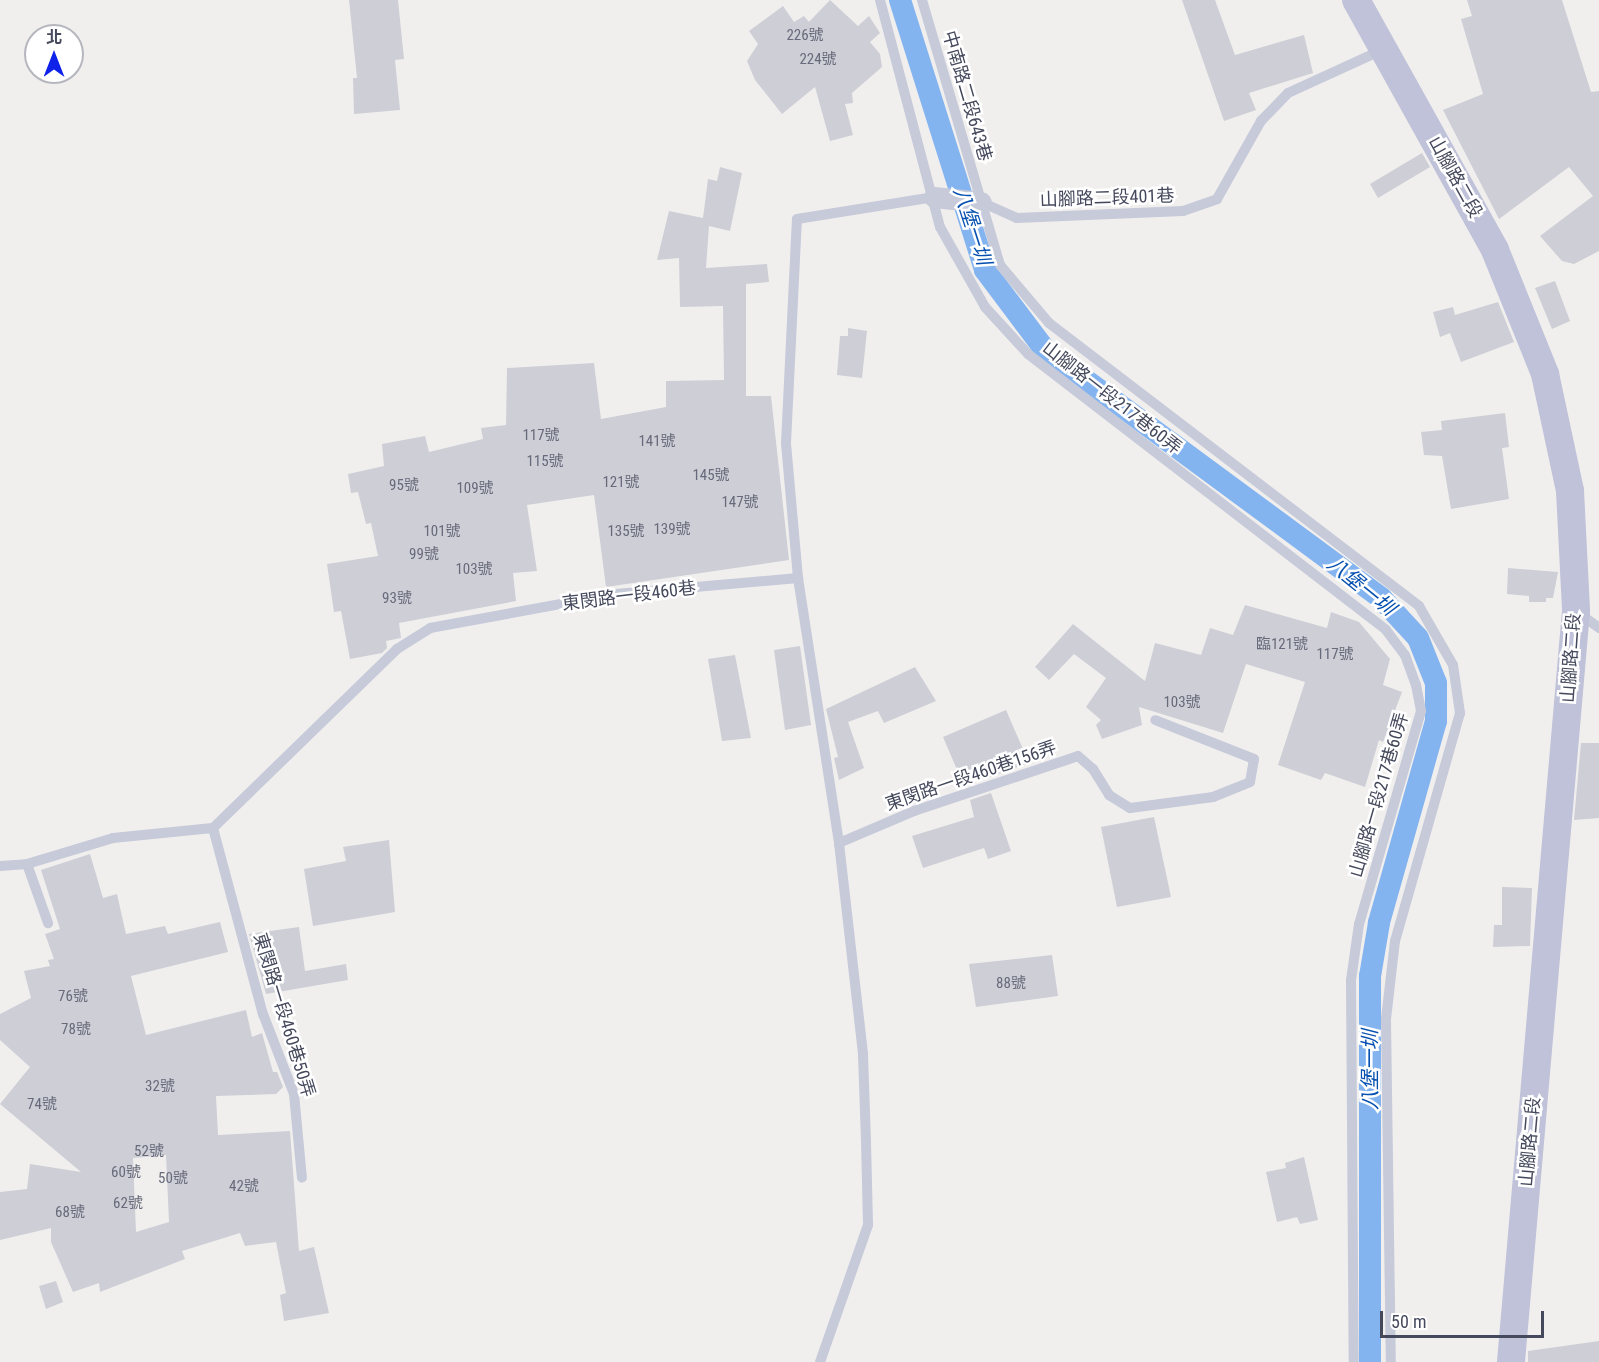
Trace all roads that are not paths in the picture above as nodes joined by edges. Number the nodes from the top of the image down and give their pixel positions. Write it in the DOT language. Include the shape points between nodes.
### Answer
graph roads {
  1 [pos="879,0"];
  2 [pos="922,0"];
  3 [pos="1356,0"];
  4 [pos="1384,49"];
  5 [pos="934,197"];
  6 [pos="981,202"];
  7 [pos="798,578"];
  8 [pos="1576,611"];
  9 [pos="1599,628"];
  10 [pos="1155,720"];
  11 [pos="213,828"];
  12 [pos="839,843"];
  13 [pos="27,864"];
  14 [pos="0,866"];
  15 [pos="48,923"];
  16 [pos="302,1178"];
  17 [pos="820,1362"];
  18 [pos="1354,1362"];
  19 [pos="1391,1362"];
  20 [pos="1511,1362"];
  1 -- 5 [label="lane, 山腳路一段217巷60弄"];
  2 -- 6 [label="lane, 中南路二段643巷"];
  3 -- 4 [label="main road, 山腳路二段"];
  4 -- 6 [label="lane, 山腳路二段401巷" via="1288,93 1260,121 1217,200 1183,211 1017,218"];
  4 -- 8 [label="main road, 山腳路二段" via="1495,250 1545,374 1570,492"];
  5 -- 6 [label="street"];
  5 -- 7 [label="lane" via="797,219 786,443"];
  5 -- 18 [label="lane, 山腳路一段217巷60弄" via="940,227 985,307 1028,354 1386,630 1405,655 1421,711 1359,924 1351,980"];
  6 -- 19 [label="lane, 中南路二段643巷" via="1000,265 1049,323 1419,606 1453,665 1460,713 1395,940 1386,1019"];
  7 -- 11 [label="lane, 東閔路一段460巷" via="616,594 430,628 397,648"];
  7 -- 12 [label="lane"];
  8 -- 9 [label="lane"];
  8 -- 20 [label="main road, 山腳路二段"];
  10 -- 12 [label="lane, 東閔路一段460巷156弄" via="1254,759 1250,782 1213,796 1130,808 1109,795 1078,756 914,811"];
  11 -- 13 [label="lane" via="113,838"];
  11 -- 16 [label="lane, 東閔路一段460巷50弄" via="263,1014 294,1094"];
  12 -- 17 [label="lane" via="863,1055 868,1225"];
  13 -- 14 [label="lane"];
  13 -- 15 [label="lane"];
}
